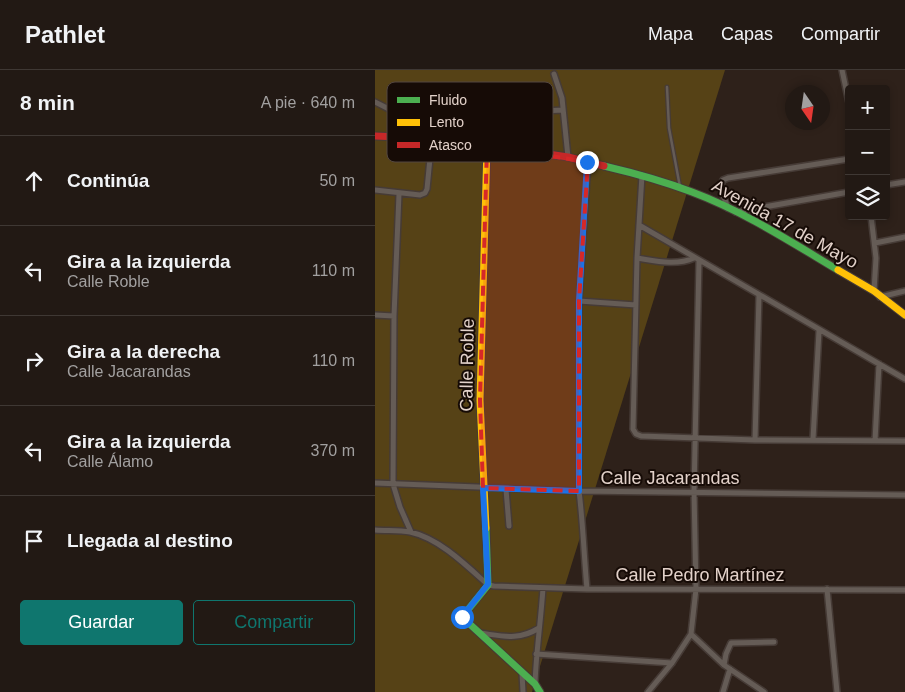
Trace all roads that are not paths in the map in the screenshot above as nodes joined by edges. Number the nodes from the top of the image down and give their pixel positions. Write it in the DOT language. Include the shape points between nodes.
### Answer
graph roads {
  1 [pos="842,70"];
  2 [pos="554,74"];
  3 [pos="845,85"];
  4 [pos="667,87"];
  5 [pos="375,102"];
  6 [pos="387,108"];
  7 [pos="553,110"];
  8 [pos="563,110"];
  9 [pos="553,155"];
  10 [pos="568,157"];
  11 [pos="845,160"];
  12 [pos="430,162"];
  13 [pos="487,162"];
  14 [pos="587,162"];
  15 [pos="642,174"];
  16 [pos="905,182"];
  17 [pos="890,184"];
  18 [pos="680,187"];
  19 [pos="375,190"];
  20 [pos="845,193"];
  21 [pos="399,194"];
  22 [pos="728,208"];
  23 [pos="736,212"];
  24 [pos="872,220"];
  25 [pos="639,225"];
  26 [pos="905,237"];
  27 [pos="875,243"];
  28 [pos="637,258"];
  29 [pos="696,259"];
  30 [pos="905,291"];
  31 [pos="877,294"];
  32 [pos="759,295"];
  33 [pos="579,302"];
  34 [pos="636,305"];
  35 [pos="375,315"];
  36 [pos="905,315"];
  37 [pos="394,316"];
  38 [pos="819,330"];
  39 [pos="879,364"];
  40 [pos="905,379"];
  41 [pos="696,438"];
  42 [pos="813,439"];
  43 [pos="755,440"];
  44 [pos="875,441"];
  45 [pos="905,441"];
  46 [pos="375,483"];
  47 [pos="393,484"];
  48 [pos="483,488"];
  49 [pos="506,489"];
  50 [pos="579,491"];
  51 [pos="694,491"];
  52 [pos="905,494"];
  53 [pos="509,526"];
  54 [pos="375,530"];
  55 [pos="411,532"];
  56 [pos="491,585"];
  57 [pos="543,588"];
  58 [pos="696,588"];
  59 [pos="587,589"];
  60 [pos="827,589"];
  61 [pos="905,590"];
  62 [pos="539,628"];
  63 [pos="477,632"];
  64 [pos="691,634"];
  65 [pos="774,642"];
  66 [pos="535,654"];
  67 [pos="673,663"];
  68 [pos="724,666"];
  69 [pos="730,669"];
  70 [pos="521,673"];
  71 [pos="536,689"];
  72 [pos="523,692"];
  73 [pos="648,692"];
  74 [pos="723,692"];
  75 [pos="765,692"];
  76 [pos="837,692"];
  1 -- 3 [label="street"];
  2 -- 8 [label="street"];
  4 -- 18 [label="lane" via="669,128"];
  5 -- 6 [label="street"];
  7 -- 8 [label="street"];
  8 -- 10 [label="street"];
  9 -- 10 [label="street, Avenida 17 de Mayo"];
  10 -- 14 [label="street, Avenida 17 de Mayo"];
  11 -- 22 [label="street" via="727,178 720,187"];
  12 -- 21 [label="street" via="425,193"];
  13 -- 48 [label="street, Calle Roble" via="480,400"];
  14 -- 15 [label="street, Avenida 17 de Mayo"];
  14 -- 33 [label="street"];
  15 -- 18 [label="street, Avenida 17 de Mayo"];
  15 -- 25 [label="street"];
  16 -- 17 [label="street"];
  18 -- 22 [label="street, Avenida 17 de Mayo"];
  19 -- 21 [label="street"];
  20 -- 23 [label="street"];
  21 -- 37 [label="street"];
  22 -- 23 [label="street, Avenida 17 de Mayo"];
  23 -- 31 [label="street, Avenida 17 de Mayo"];
  24 -- 27 [label="street"];
  25 -- 28 [label="street"];
  25 -- 29 [label="street"];
  26 -- 27 [label="street"];
  27 -- 31 [label="street"];
  28 -- 29 [label="street" via="676,263"];
  28 -- 34 [label="street"];
  29 -- 32 [label="street"];
  29 -- 41 [label="street"];
  30 -- 31 [label="street"];
  31 -- 36 [label="street, Avenida 17 de Mayo"];
  32 -- 38 [label="street"];
  32 -- 43 [label="street"];
  33 -- 34 [label="street"];
  33 -- 50 [label="street"];
  34 -- 41 [label="street" via="633,428 641,436"];
  35 -- 37 [label="street"];
  37 -- 47 [label="street"];
  38 -- 39 [label="street"];
  38 -- 42 [label="street"];
  39 -- 40 [label="street"];
  39 -- 44 [label="street"];
  41 -- 43 [label="street"];
  41 -- 51 [label="street"];
  42 -- 43 [label="street"];
  42 -- 44 [label="street"];
  44 -- 45 [label="street"];
  46 -- 47 [label="street, Calle Jacarandas"];
  47 -- 48 [label="street, Calle Jacarandas"];
  47 -- 55 [label="street"];
  48 -- 49 [label="street, Calle Jacarandas"];
  48 -- 56 [label="street, Calle Roble"];
  49 -- 50 [label="street, Calle Jacarandas"];
  49 -- 53 [label="street"];
  50 -- 51 [label="street, Calle Jacarandas"];
  50 -- 59 [label="street"];
  51 -- 52 [label="street, Calle Jacarandas"];
  51 -- 58 [label="street"];
  54 -- 55 [label="street"];
  55 -- 56 [label="street" via="441,547"];
  56 -- 57 [label="street, Calle Pedro Martínez"];
  56 -- 63 [label="street" via="462,617"];
  57 -- 59 [label="street, Calle Pedro Martínez"];
  57 -- 62 [label="street"];
  58 -- 59 [label="street, Calle Pedro Martínez"];
  58 -- 60 [label="street, Calle Pedro Martínez"];
  58 -- 64 [label="street"];
  60 -- 61 [label="street, Calle Pedro Martínez"];
  60 -- 76 [label="street"];
  62 -- 63 [label="street" via="514,638"];
  62 -- 66 [label="street"];
  63 -- 70 [label="street"];
  64 -- 67 [label="street"];
  64 -- 68 [label="street"];
  65 -- 68 [label="street" via="731,643 725,654"];
  66 -- 67 [label="street"];
  66 -- 71 [label="street"];
  67 -- 73 [label="street"];
  68 -- 69 [label="street"];
  69 -- 74 [label="street"];
  69 -- 75 [label="street"];
  70 -- 71 [label="street"];
  70 -- 72 [label="street"];
}
